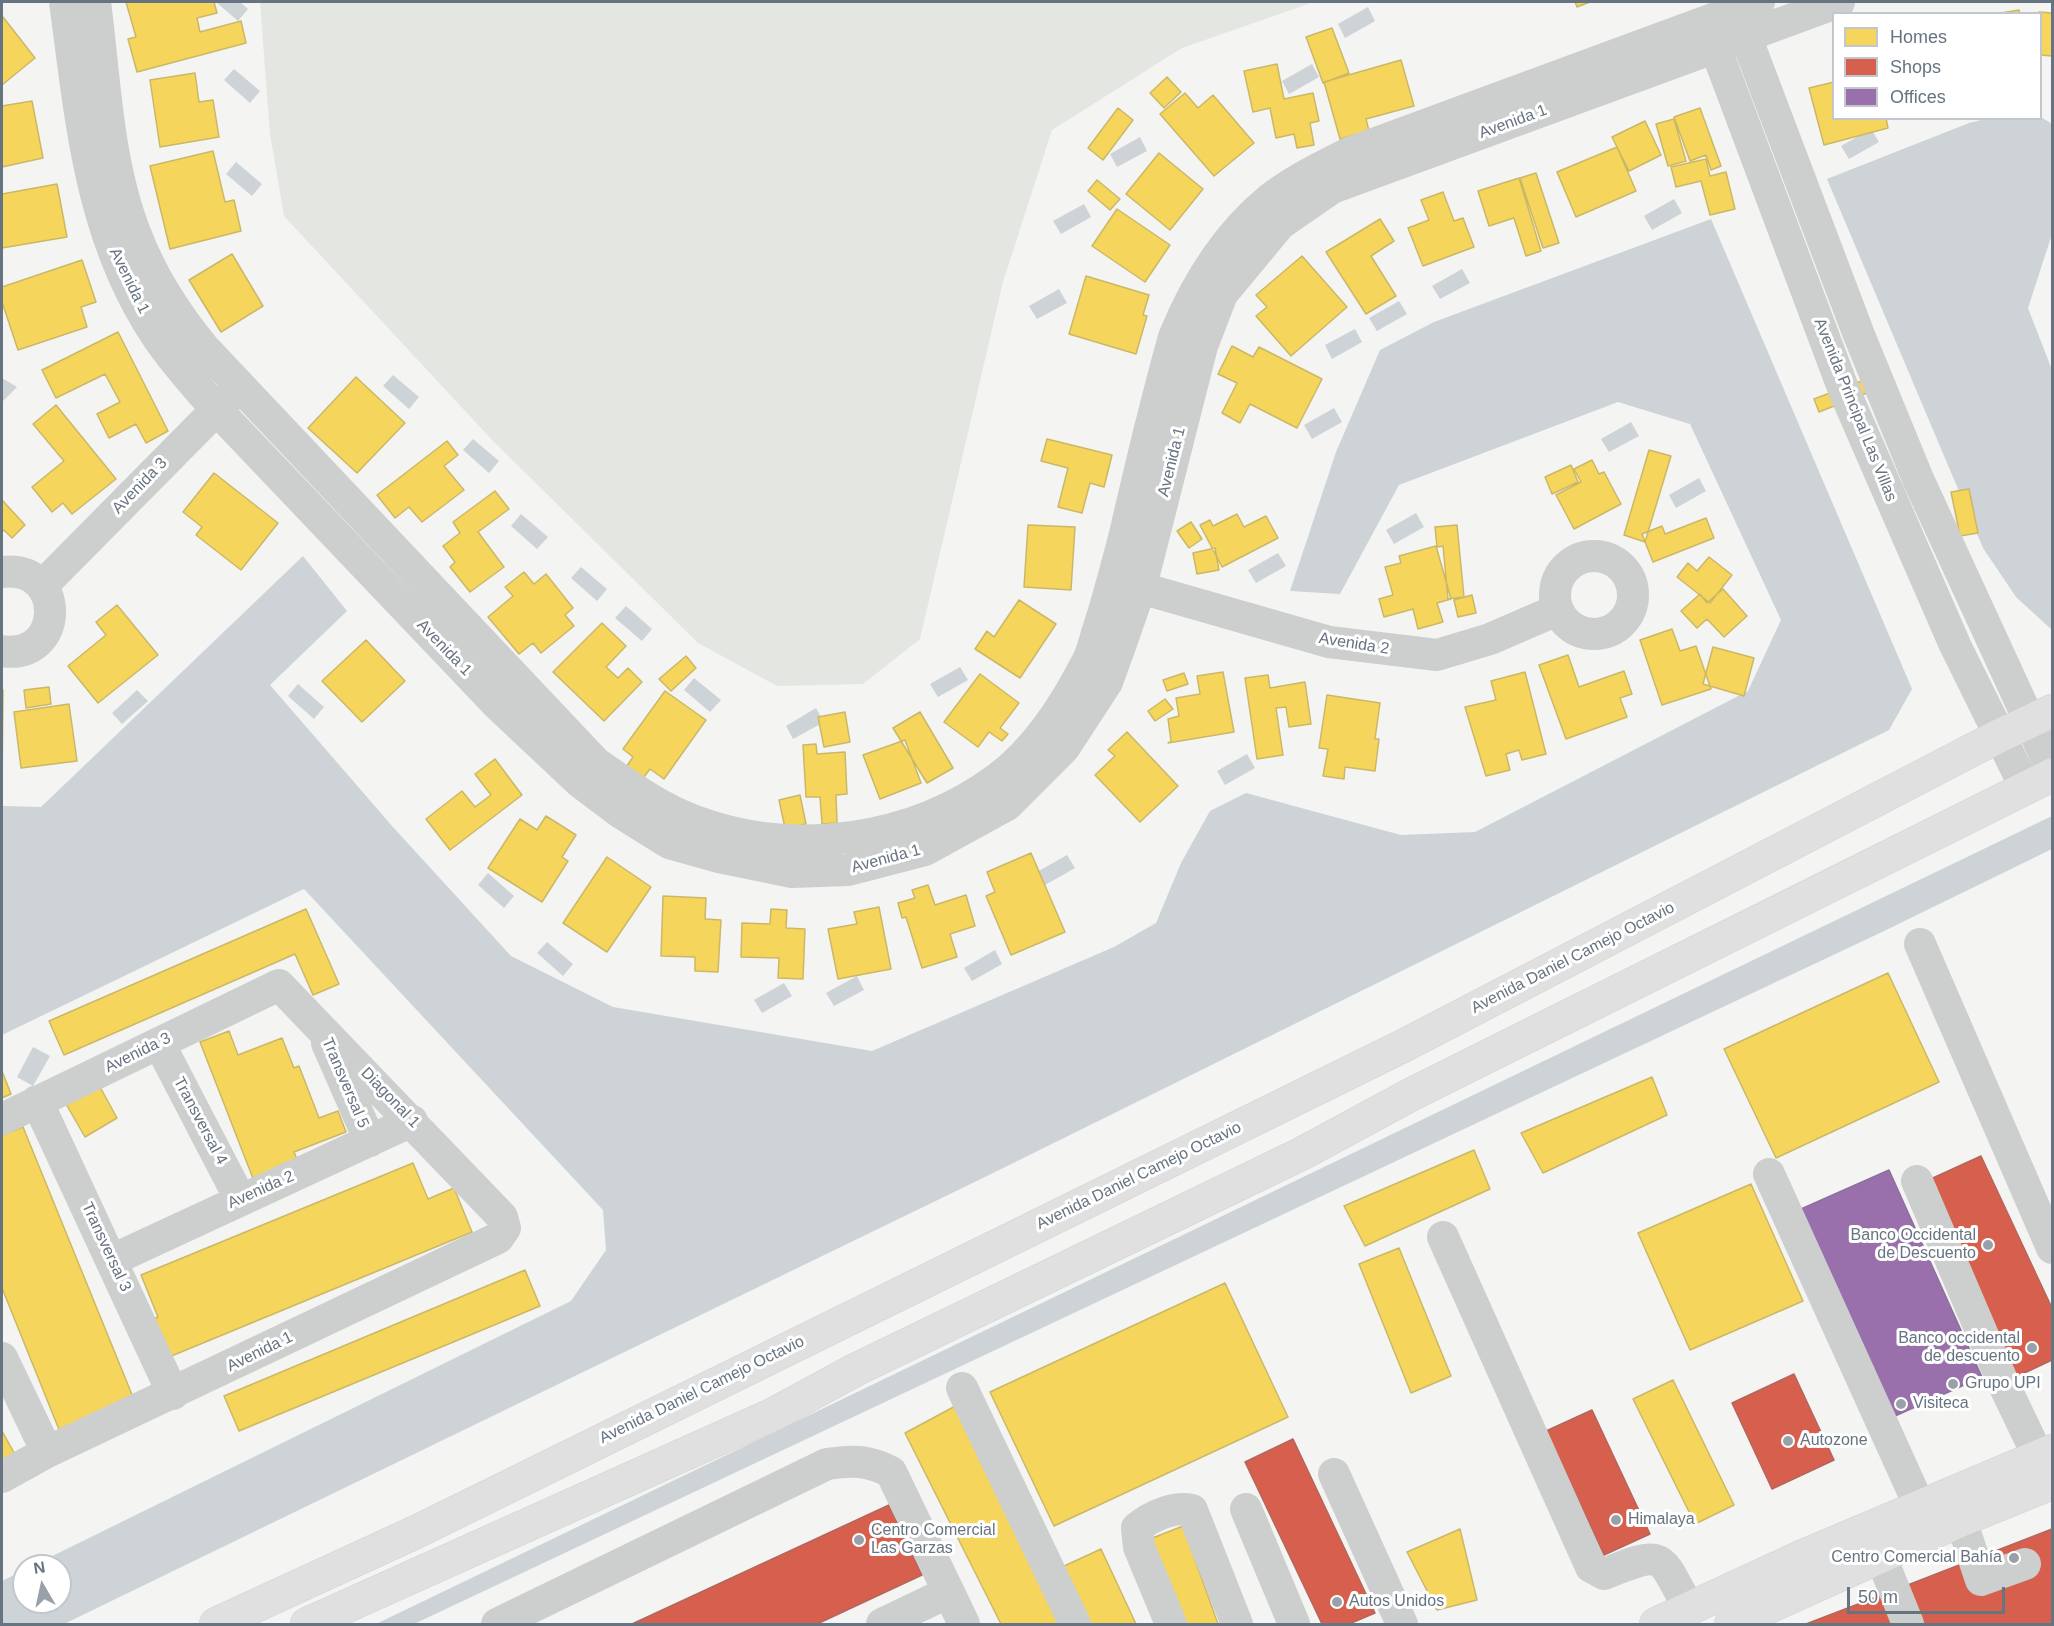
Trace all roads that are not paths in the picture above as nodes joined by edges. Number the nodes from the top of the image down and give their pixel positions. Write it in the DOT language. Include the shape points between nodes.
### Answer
graph roads {
  1 [pos="66,2"];
  2 [pos="95,2"];
  3 [pos="1839,2"];
  4 [pos="1747,16"];
  5 [pos="1711,34"];
  6 [pos="241,387"];
  7 [pos="216,409"];
  8 [pos="389,544"];
  9 [pos="365,565"];
  10 [pos="2,572"];
  11 [pos="1127,584"];
  12 [pos="42,586"];
  13 [pos="1557,610"];
  14 [pos="2,651"];
  15 [pos="2041,716"];
  16 [pos="1999,736"];
  17 [pos="2052,770"];
  18 [pos="2039,782"];
  19 [pos="1920,944"];
  20 [pos="274,986"];
  21 [pos="320,1025"];
  22 [pos="159,1044"];
  23 [pos="37,1101"];
  24 [pos="2,1119"];
  25 [pos="412,1121"];
  26 [pos="370,1141"];
  27 [pos="1769,1174"];
  28 [pos="1917,1181"];
  29 [pos="240,1199"];
  30 [pos="502,1217"];
  31 [pos="1443,1237"];
  32 [pos="2052,1248"];
  33 [pos="112,1260"];
  34 [pos="2,1358"];
  35 [pos="962,1388"];
  36 [pos="173,1394"];
  37 [pos="47,1452"];
  38 [pos="2048,1463"];
  39 [pos="1334,1474"];
  40 [pos="2,1477"];
  41 [pos="1920,1507"];
  42 [pos="1246,1509"];
  43 [pos="1961,1520"];
  44 [pos="1881,1557"];
  45 [pos="2025,1564"];
  46 [pos="947,1593"];
  47 [pos="1689,1609"];
  48 [pos="1391,1621"];
  49 [pos="1743,1622"];
  50 [pos="216,1624"];
  51 [pos="307,1624"];
  52 [pos="497,1624"];
  53 [pos="882,1624"];
  54 [pos="964,1624"];
  55 [pos="1075,1624"];
  56 [pos="1171,1624"];
  57 [pos="1237,1624"];
  58 [pos="1294,1624"];
  59 [pos="1656,1624"];
  60 [pos="1908,1624"];
  1 -- 7 [label="street, Avenida 1" via="86,154 114,256 158,337"];
  2 -- 6 [label="street, Avenida 1" via="114,153 135,234 176,314"];
  3 -- 4 [label="street, Avenida 1"];
  4 -- 5 [label="street, Avenida 1"];
  4 -- 15 [label="street, Avenida Principal Las Villas" via="1859,335 1918,479"];
  5 -- 11 [label="street, Avenida 1" via="1349,153 1305,175 1269,200 1205,274 1174,337"];
  5 -- 16 [label="street, Avenida Principal Las Villas" via="1843,388"];
  6 -- 7 [label="street, Avenida 3"];
  6 -- 8 [label="street, Avenida 1"];
  7 -- 9 [label="street, Avenida 1"];
  7 -- 12 [label="street, Avenida 3"];
  8 -- 9 [label="street"];
  8 -- 11 [label="street, Avenida 1" via="596,763 646,797 695,821 753,837 800,842 853,838 898,826 944,809 999,777 1032,746 1065,699"];
  9 -- 11 [label="street, Avenida 1" via="496,703 580,783 621,813 669,843 792,872 848,870 925,849 1007,805 1064,748 1107,682"];
  10 -- 12 [label="street" via="23,573"];
  11 -- 13 [label="street, Avenida 2" via="1329,642 1437,655 1490,639"];
  12 -- 14 [label="street" via="51,607 46,630 31,647"];
  15 -- 16 [label="main road, Avenida Daniel Camejo Octavio"];
  15 -- 17 [label="street, Avenida Principal Las Villas"];
  16 -- 18 [label="street, Avenida Principal Las Villas"];
  16 -- 50 [label="main road, Avenida Daniel Camejo Octavio" via="1382,1057 416,1532"];
  18 -- 51 [label="main road" via="1412,1094 1303,1153 855,1370 774,1414"];
  19 -- 32 [label="street"];
  20 -- 21 [label="street, Diagonal 1" via="282,988"];
  20 -- 22 [label="street, Avenida 3"];
  21 -- 25 [label="street, Diagonal 1"];
  21 -- 26 [label="street, Transversal 5"];
  22 -- 23 [label="street, Avenida 3"];
  22 -- 29 [label="street, Transversal 4"];
  23 -- 24 [label="street, Avenida 3"];
  23 -- 33 [label="street, Transversal 3"];
  25 -- 26 [label="street, Avenida 2"];
  25 -- 30 [label="street, Diagonal 1"];
  26 -- 29 [label="street, Avenida 2"];
  27 -- 41 [label="street"];
  28 -- 38 [label="street" via="2005,1387"];
  29 -- 33 [label="street, Avenida 2"];
  30 -- 36 [label="street, Avenida 1" via="505,1228 498,1238"];
  31 -- 47 [label="street" via="1591,1567 1604,1574 1653,1558 1665,1565"];
  33 -- 36 [label="street, Transversal 3"];
  34 -- 37 [label="street"];
  35 -- 55 [label="street"];
  36 -- 37 [label="street, Avenida 1"];
  37 -- 40 [label="street, Avenida 1"];
  38 -- 41 [label="main road"];
  38 -- 43 [label="main road"];
  39 -- 48 [label="street"];
  41 -- 47 [label="main road"];
  42 -- 58 [label="street"];
  43 -- 44 [label="main road"];
  43 -- 45 [label="street" via="1981,1580"];
  44 -- 49 [label="main road"];
  44 -- 60 [label="street"];
  46 -- 52 [label="street" via="891,1472 872,1462 853,1460 827,1464"];
  46 -- 53 [label="street"];
  46 -- 54 [label="street"];
  47 -- 59 [label="main road"];
  56 -- 57 [label="street" via="1139,1547 1137,1528 1184,1508 1192,1510"];
}
